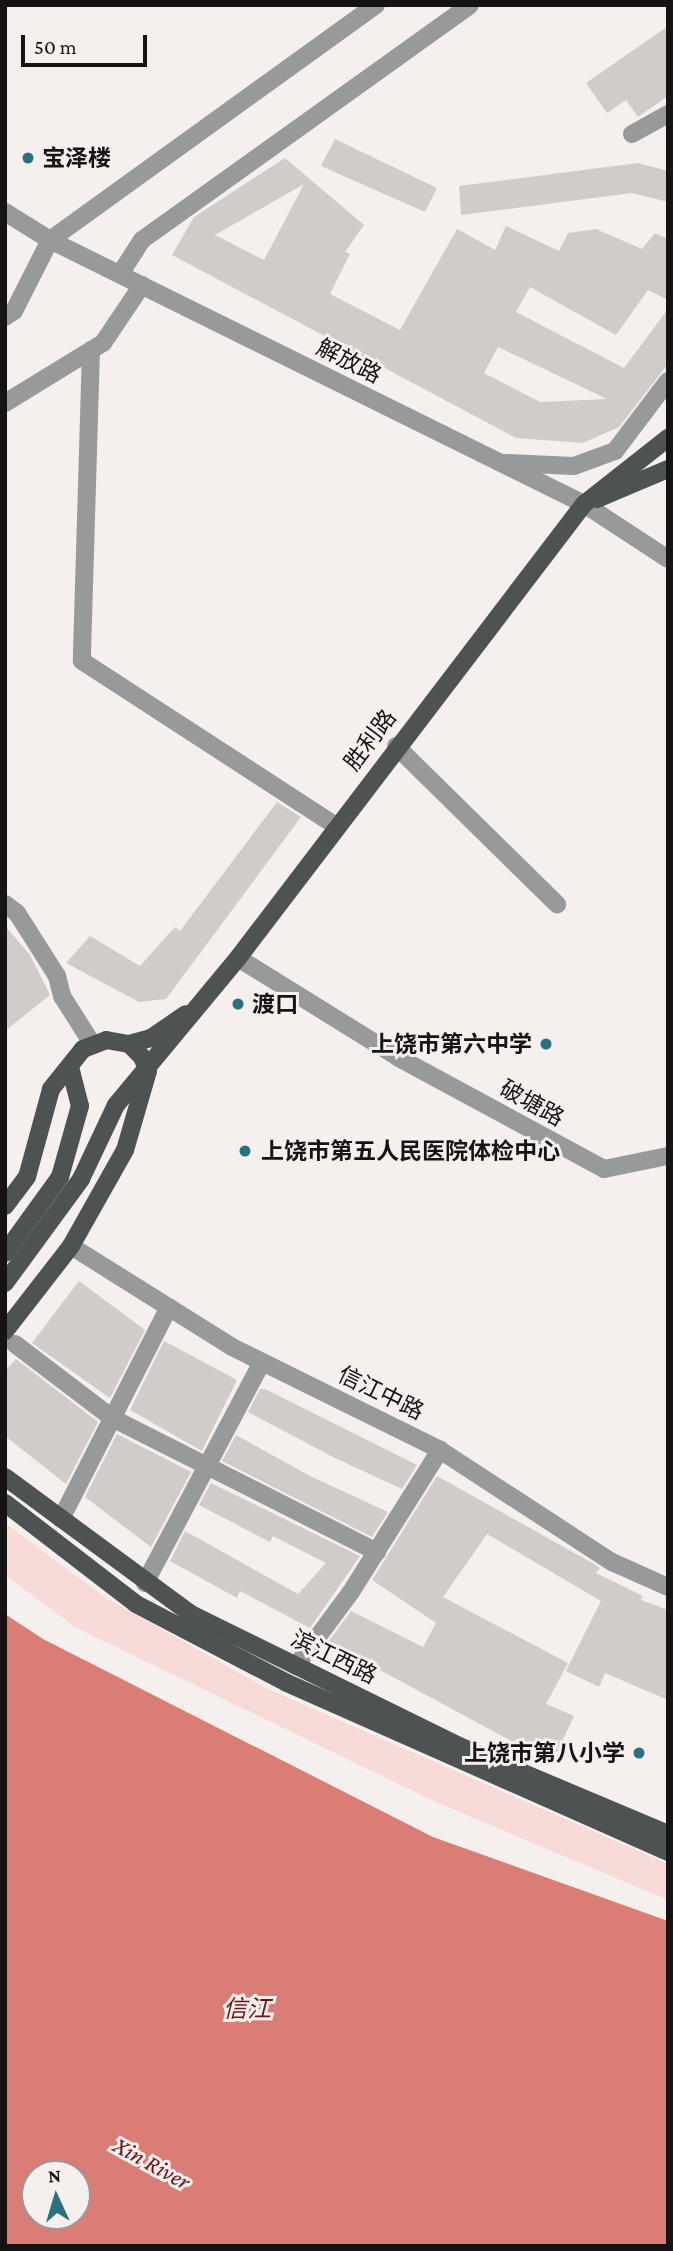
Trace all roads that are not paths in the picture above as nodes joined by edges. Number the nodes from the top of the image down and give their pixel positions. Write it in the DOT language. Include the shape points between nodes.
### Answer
graph roads {
  1 [pos="376,5"];
  2 [pos="470,5"];
  3 [pos="668,114"];
  4 [pos="632,134"];
  5 [pos="5,212"];
  6 [pos="50,240"];
  7 [pos="120,274"];
  8 [pos="142,285"];
  9 [pos="10,314"];
  10 [pos="91,350"];
  11 [pos="668,381"];
  12 [pos="5,403"];
  13 [pos="668,438"];
  14 [pos="495,462"];
  15 [pos="668,469"];
  16 [pos="583,504"];
  17 [pos="668,559"];
  18 [pos="396,746"];
  19 [pos="336,826"];
  20 [pos="5,904"];
  21 [pos="557,904"];
  22 [pos="238,958"];
  23 [pos="197,1006"];
  24 [pos="129,1044"];
  25 [pos="93,1045"];
  26 [pos="70,1067"];
  27 [pos="148,1071"];
  28 [pos="668,1156"];
  29 [pos="5,1206"];
  30 [pos="72,1246"];
  31 [pos="5,1253"];
  32 [pos="5,1283"];
  33 [pos="169,1307"];
  34 [pos="10,1337"];
  35 [pos="262,1362"];
  36 [pos="112,1418"];
  37 [pos="440,1450"];
  38 [pos="207,1465"];
  39 [pos="5,1477"];
  40 [pos="5,1503"];
  41 [pos="61,1519"];
  42 [pos="377,1552"];
  43 [pos="145,1583"];
  44 [pos="668,1587"];
  45 [pos="296,1666"];
  46 [pos="668,1834"];
  47 [pos="668,1852"];
  1 -- 6 [label="street"];
  2 -- 7 [label="street" via="142,240"];
  3 -- 4 [label="street"];
  5 -- 6 [label="street, 解放路"];
  6 -- 7 [label="street, 解放路"];
  6 -- 9 [label="street"];
  7 -- 8 [label="street, 解放路"];
  8 -- 10 [label="street" via="103,344"];
  8 -- 14 [label="street, 解放路"];
  10 -- 12 [label="street"];
  10 -- 19 [label="street" via="82,661"];
  11 -- 14 [label="street" via="615,451 574,466"];
  13 -- 16 [label="main road, 胜利路"];
  14 -- 16 [label="street, 解放路"];
  15 -- 16 [label="main road"];
  16 -- 17 [label="street, 解放路"];
  16 -- 18 [label="main road, 胜利路"];
  18 -- 19 [label="main road, 胜利路"];
  18 -- 21 [label="street"];
  19 -- 22 [label="main road, 胜利路"];
  20 -- 25 [label="street" via="17,913 57,976 62,996"];
  22 -- 23 [label="main road, 胜利路"];
  22 -- 28 [label="street, 破塘路" via="399,1058 604,1169"];
  23 -- 24 [label="main road" via="151,1038"];
  23 -- 27 [label="main road"];
  24 -- 25 [label="main road" via="106,1040"];
  24 -- 27 [label="main road"];
  25 -- 26 [label="main road" via="83,1049"];
  26 -- 29 [label="main road" via="51,1089 27,1177"];
  26 -- 31 [label="main road" via="80,1106 61,1177"];
  27 -- 30 [label="main road" via="125,1150"];
  27 -- 32 [label="main road" via="116,1105 81,1179"];
  30 -- 33 [label="street, 信江中路"];
  30 -- 34 [label="main road" via="33,1285"];
  33 -- 35 [label="street, 信江中路"];
  33 -- 36 [label="street"];
  34 -- 36 [label="street"];
  35 -- 37 [label="street, 信江中路"];
  35 -- 38 [label="street"];
  36 -- 38 [label="street"];
  36 -- 41 [label="street"];
  37 -- 42 [label="street"];
  37 -- 44 [label="street, 信江中路" via="612,1562"];
  38 -- 42 [label="street"];
  38 -- 43 [label="street"];
  39 -- 41 [label="main road, 滨江西路"];
  40 -- 47 [label="main road, 滨江西路" via="136,1604 287,1683"];
  41 -- 43 [label="main road, 滨江西路"];
  42 -- 45 [label="street"];
  43 -- 45 [label="main road, 滨江西路" via="191,1614"];
  45 -- 46 [label="main road, 滨江西路" via="458,1746"];
}
